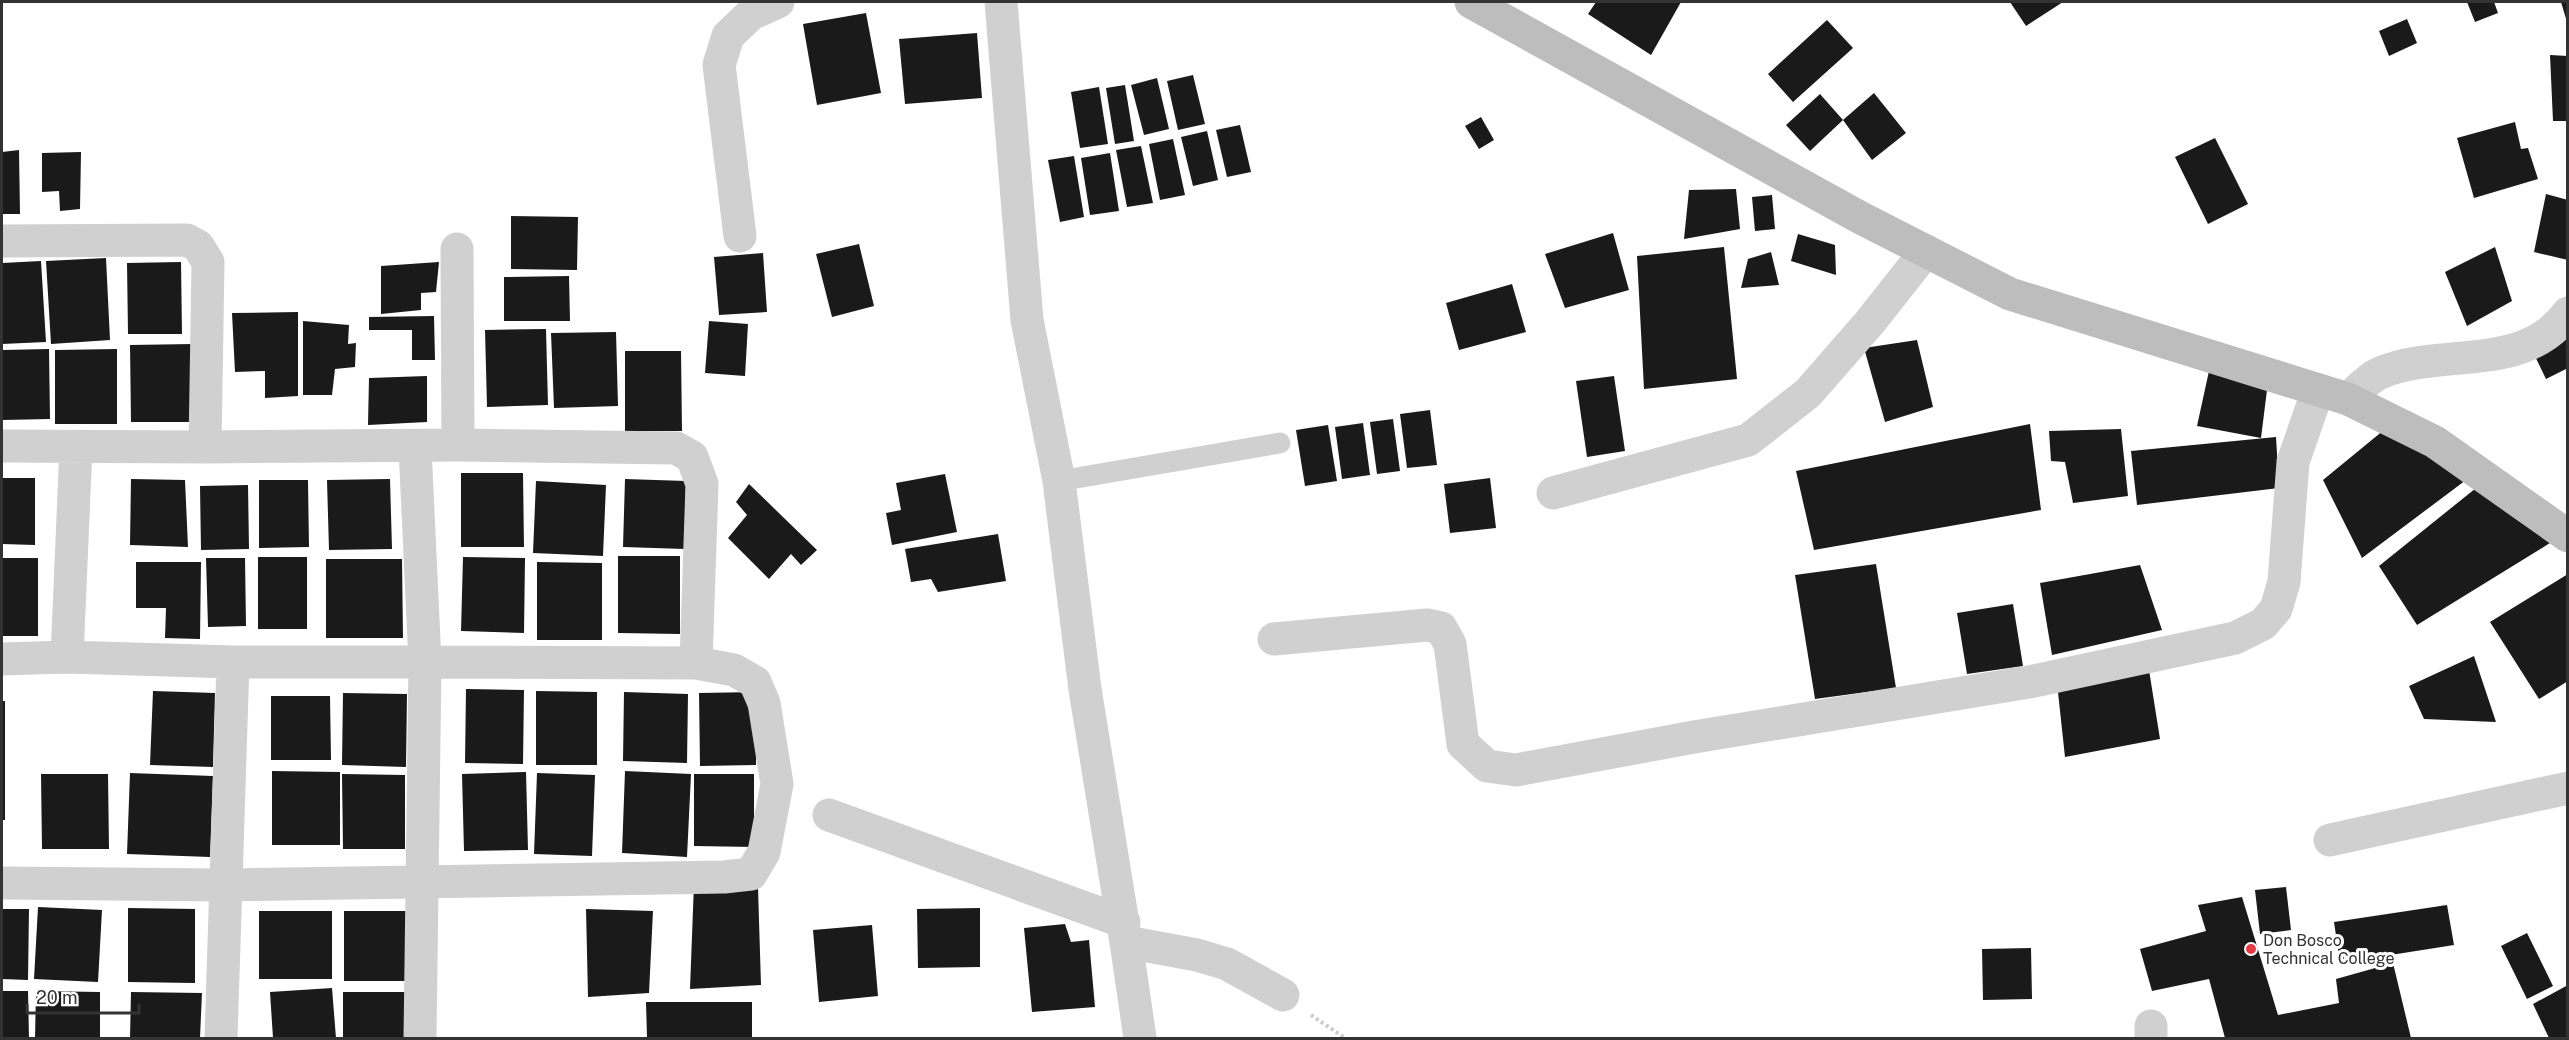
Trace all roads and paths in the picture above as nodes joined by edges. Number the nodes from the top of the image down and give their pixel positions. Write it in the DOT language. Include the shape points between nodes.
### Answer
graph roads {
  1 [pos="778,2"];
  2 [pos="1001,2"];
  3 [pos="1471,2"];
  4 [pos="740,236"];
  5 [pos="2,241"];
  6 [pos="457,249"];
  7 [pos="1926,250"];
  8 [pos="2568,314"];
  9 [pos="2318,390"];
  10 [pos="2348,399"];
  11 [pos="1280,443"];
  12 [pos="458,445"];
  13 [pos="2,446"];
  14 [pos="76,447"];
  15 [pos="205,447"];
  16 [pos="415,447"];
  17 [pos="1059,481"];
  18 [pos="1553,493"];
  19 [pos="2568,536"];
  20 [pos="1274,639"];
  21 [pos="67,657"];
  22 [pos="2,658"];
  23 [pos="233,662"];
  24 [pos="425,662"];
  25 [pos="696,663"];
  26 [pos="2568,788"];
  27 [pos="829,815"];
  28 [pos="2330,840"];
  29 [pos="423,880"];
  30 [pos="2,884"];
  31 [pos="225,885"];
  32 [pos="1125,932"];
  33 [pos="1283,995"];
  34 [pos="221,1038"];
  35 [pos="420,1038"];
  36 [pos="1140,1038"];
  1 -- 4 [label="street" via="751,14 728,36 718,65"];
  2 -- 17 [label="street" via="1027,320"];
  3 -- 7 [label="main road"];
  5 -- 15 [label="street" via="187,240 198,246 208,262"];
  6 -- 12 [label="street"];
  7 -- 9 [label="main road" via="2010,294"];
  7 -- 18 [label="street" via="1808,393 1748,440"];
  8 -- 10 [label="street" via="2538,340 2512,351 2406,364 2379,374"];
  9 -- 10 [label="main road"];
  9 -- 20 [label="street" via="2293,462 2284,582 2276,609 2263,624 2235,638 2029,682 1516,770 1487,766 1463,744 1450,644 1441,628 1427,625"];
  10 -- 19 [label="main road" via="2435,442"];
  11 -- 17 [label="lane"];
  12 -- 16 [label="street"];
  12 -- 25 [label="street" via="676,448 692,457 702,484"];
  13 -- 14 [label="street"];
  14 -- 15 [label="street"];
  14 -- 21 [label="street"];
  15 -- 16 [label="street"];
  16 -- 24 [label="street"];
  17 -- 32 [label="street" via="1085,689"];
  21 -- 22 [label="street"];
  21 -- 23 [label="street"];
  23 -- 24 [label="street"];
  23 -- 31 [label="street"];
  24 -- 25 [label="street"];
  24 -- 29 [label="street"];
  25 -- 29 [label="street" via="734,670 755,682 764,703 777,784 764,852 751,874"];
  26 -- 28 [label="street"];
  27 -- 32 [label="street"];
  29 -- 31 [label="street"];
  29 -- 35 [label="street"];
  30 -- 31 [label="street"];
  31 -- 34 [label="street"];
  32 -- 33 [label="street" via="1227,964"];
  32 -- 36 [label="street"];
}
